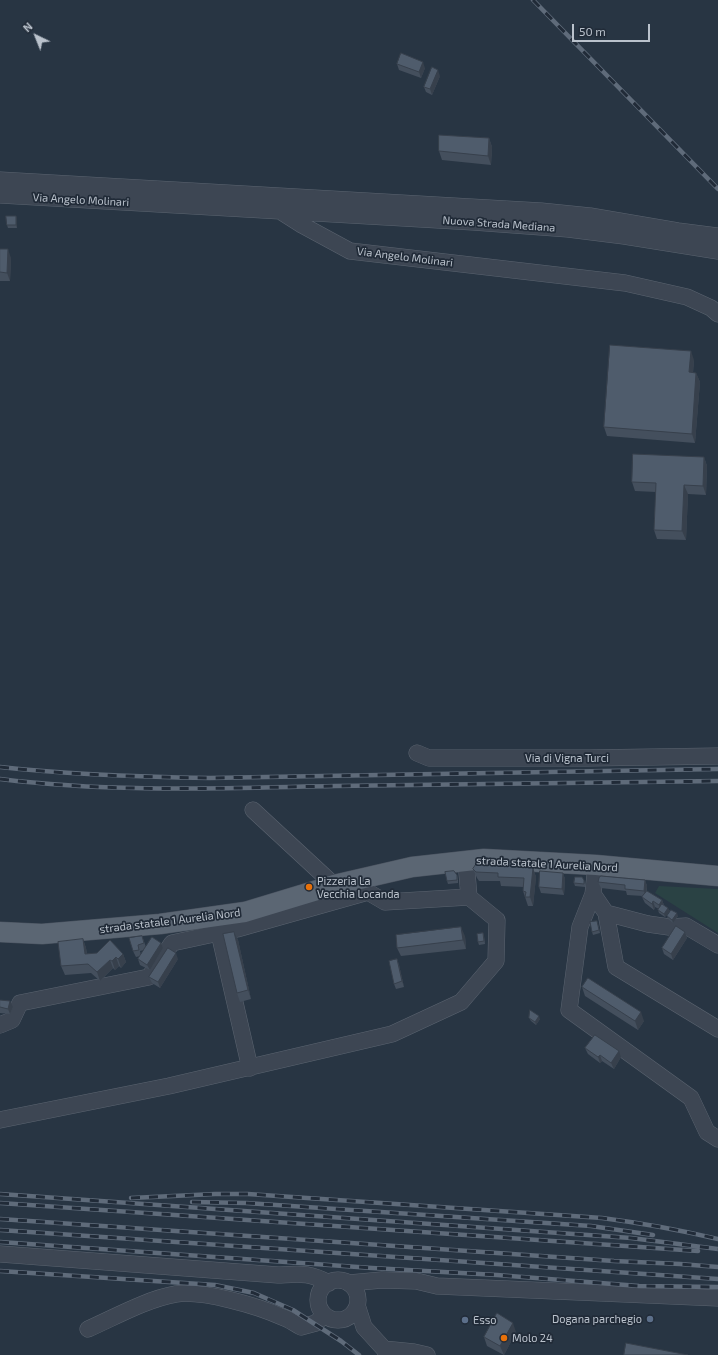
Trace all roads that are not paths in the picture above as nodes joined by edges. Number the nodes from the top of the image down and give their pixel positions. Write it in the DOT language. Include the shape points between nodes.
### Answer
graph roads {
  1 [pos="0,180"];
  2 [pos="0,195"];
  3 [pos="279,204"];
  4 [pos="718,236"];
  5 [pos="718,251"];
  6 [pos="718,314"];
  7 [pos="417,753"];
  8 [pos="718,756"];
  9 [pos="253,810"];
  10 [pos="466,861"];
  11 [pos="596,865"];
  12 [pos="718,876"];
  13 [pos="334,885"];
  14 [pos="593,894"];
  15 [pos="470,897"];
  16 [pos="606,913"];
  17 [pos="0,932"];
  18 [pos="219,933"];
  19 [pos="718,945"];
  20 [pos="0,1025"];
  21 [pos="718,1029"];
  22 [pos="250,1068"];
  23 [pos="0,1120"];
  24 [pos="718,1139"];
  25 [pos="0,1254"];
  26 [pos="349,1283"];
  27 [pos="437,1286"];
  28 [pos="324,1290"];
  29 [pos="718,1298"];
  30 [pos="358,1303"];
  31 [pos="324,1315"];
  32 [pos="342,1320"];
  33 [pos="364,1328"];
  34 [pos="88,1329"];
  35 [pos="386,1352"];
  36 [pos="427,1355"];
  1 -- 3 [label="street, Via Angelo Molinari"];
  2 -- 3 [label="street, Via Angelo Molinari"];
  3 -- 4 [label="street, Nuova Strada Mediana" via="541,211"];
  3 -- 5 [label="street, Nuova Strada Mediana" via="560,228"];
  3 -- 6 [label="street, Via Angelo Molinari" via="302,225 350,251 625,283 686,297 711,308"];
  7 -- 8 [label="street, Via di Vigna Turci" via="429,758"];
  9 -- 13 [label="street"];
  10 -- 11 [label="main road, strada statale 1 Aurelia Nord" via="484,859"];
  10 -- 13 [label="main road, strada statale 1 Aurelia Nord" via="412,867"];
  10 -- 15 [label="street"];
  11 -- 12 [label="main road, strada statale 1 Aurelia Nord"];
  11 -- 14 [label="street"];
  13 -- 17 [label="main road, strada statale 1 Aurelia Nord" via="246,912 160,924 42,934"];
  14 -- 16 [label="street"];
  14 -- 24 [label="street" via="580,928 569,1010 691,1098 707,1132"];
  15 -- 18 [label="street" via="385,902 368,892"];
  15 -- 22 [label="street" via="497,920 496,961 460,1002 392,1034"];
  16 -- 19 [label="street" via="648,924 686,926"];
  16 -- 21 [label="street" via="616,967"];
  18 -- 20 [label="street" via="172,943 149,977 20,1003 12,1020"];
  18 -- 22 [label="street"];
  22 -- 23 [label="street"];
  25 -- 28 [label="street" via="278,1275 313,1289"];
  26 -- 27 [label="street" via="382,1280 416,1281"];
  26 -- 28 [label="street" via="336,1280"];
  26 -- 30 [label="street" via="357,1292"];
  27 -- 29 [label="street"];
  27 -- 30 [label="street" via="415,1292 369,1292"];
  28 -- 31 [label="street" via="318,1302"];
  30 -- 32 [label="street" via="350,1317"];
  30 -- 33 [label="street"];
  31 -- 32 [label="street" via="332,1320"];
  31 -- 34 [label="street" via="316,1323 301,1327 283,1317 246,1304 202,1295 177,1294 143,1304"];
  32 -- 33 [label="street"];
  33 -- 35 [label="street"];
  35 -- 36 [label="street" via="414,1352"];
}
